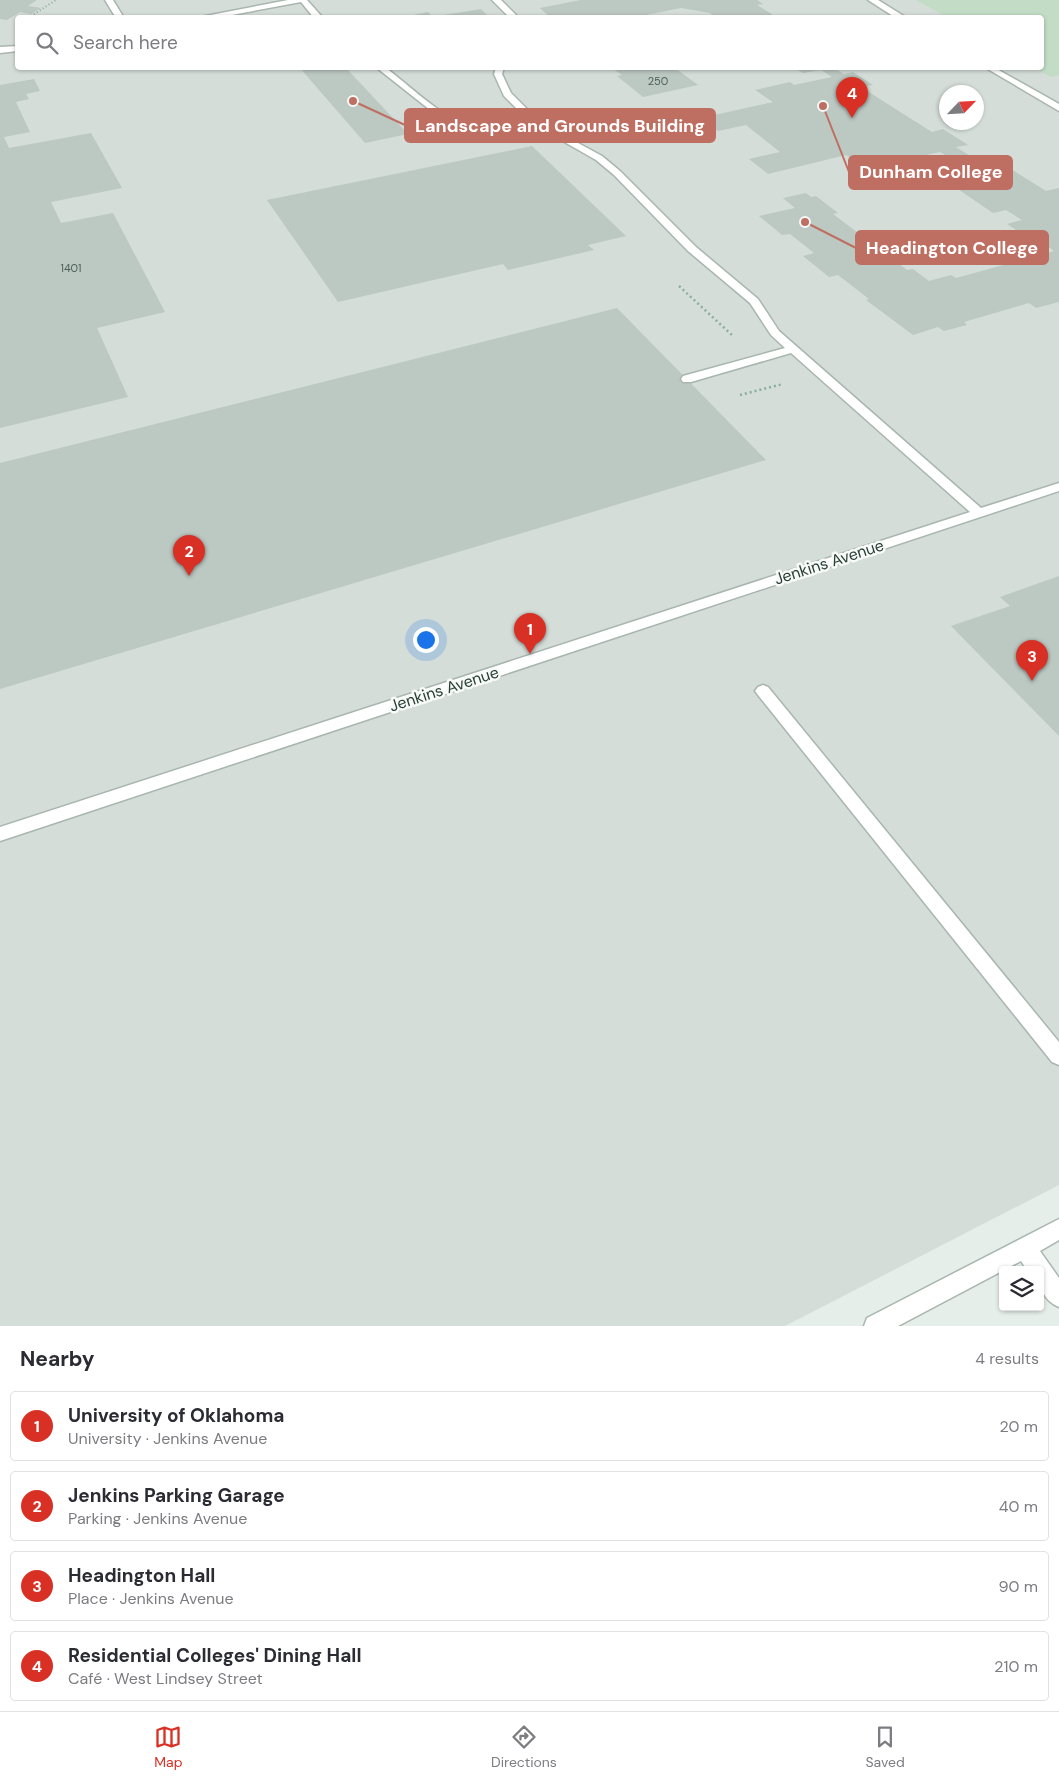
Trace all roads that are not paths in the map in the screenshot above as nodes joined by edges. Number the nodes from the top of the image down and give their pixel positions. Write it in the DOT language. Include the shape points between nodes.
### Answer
graph roads {
  1 [pos="109,0"];
  2 [pos="302,0"];
  3 [pos="496,0"];
  4 [pos="872,0"];
  5 [pos="118,15"];
  6 [pos="216,15"];
  7 [pos="316,15"];
  8 [pos="512,15"];
  9 [pos="898,15"];
  10 [pos="15,48"];
  11 [pos="0,50"];
  12 [pos="383,70"];
  13 [pos="499,70"];
  14 [pos="993,70"];
  15 [pos="1059,108"];
  16 [pos="533,120"];
  17 [pos="793,349"];
  18 [pos="686,379"];
  19 [pos="1059,487"];
  20 [pos="979,513"];
  21 [pos="764,691"];
  22 [pos="0,834"];
  23 [pos="1059,1056"];
  24 [pos="1059,1229"];
  25 [pos="1024,1247"];
  26 [pos="1059,1296"];
  27 [pos="875,1326"];
  1 -- 5 [label="street"];
  2 -- 6 [label="street"];
  2 -- 7 [label="street"];
  3 -- 8 [label="street"];
  4 -- 9 [label="street"];
  10 -- 11 [label="street"];
  12 -- 16 [label="street" via="444,119 464,126 491,128"];
  13 -- 16 [label="street" via="507,94"];
  14 -- 15 [label="street"];
  16 -- 17 [label="street" via="599,158 617,173 692,249 754,301 775,333"];
  17 -- 18 [label="street"];
  17 -- 20 [label="street"];
  19 -- 20 [label="street, Jenkins Avenue"];
  20 -- 22 [label="street, Jenkins Avenue"];
  21 -- 23 [label="street"];
  24 -- 25 [label="street"];
  25 -- 26 [label="street"];
  25 -- 27 [label="street"];
}
